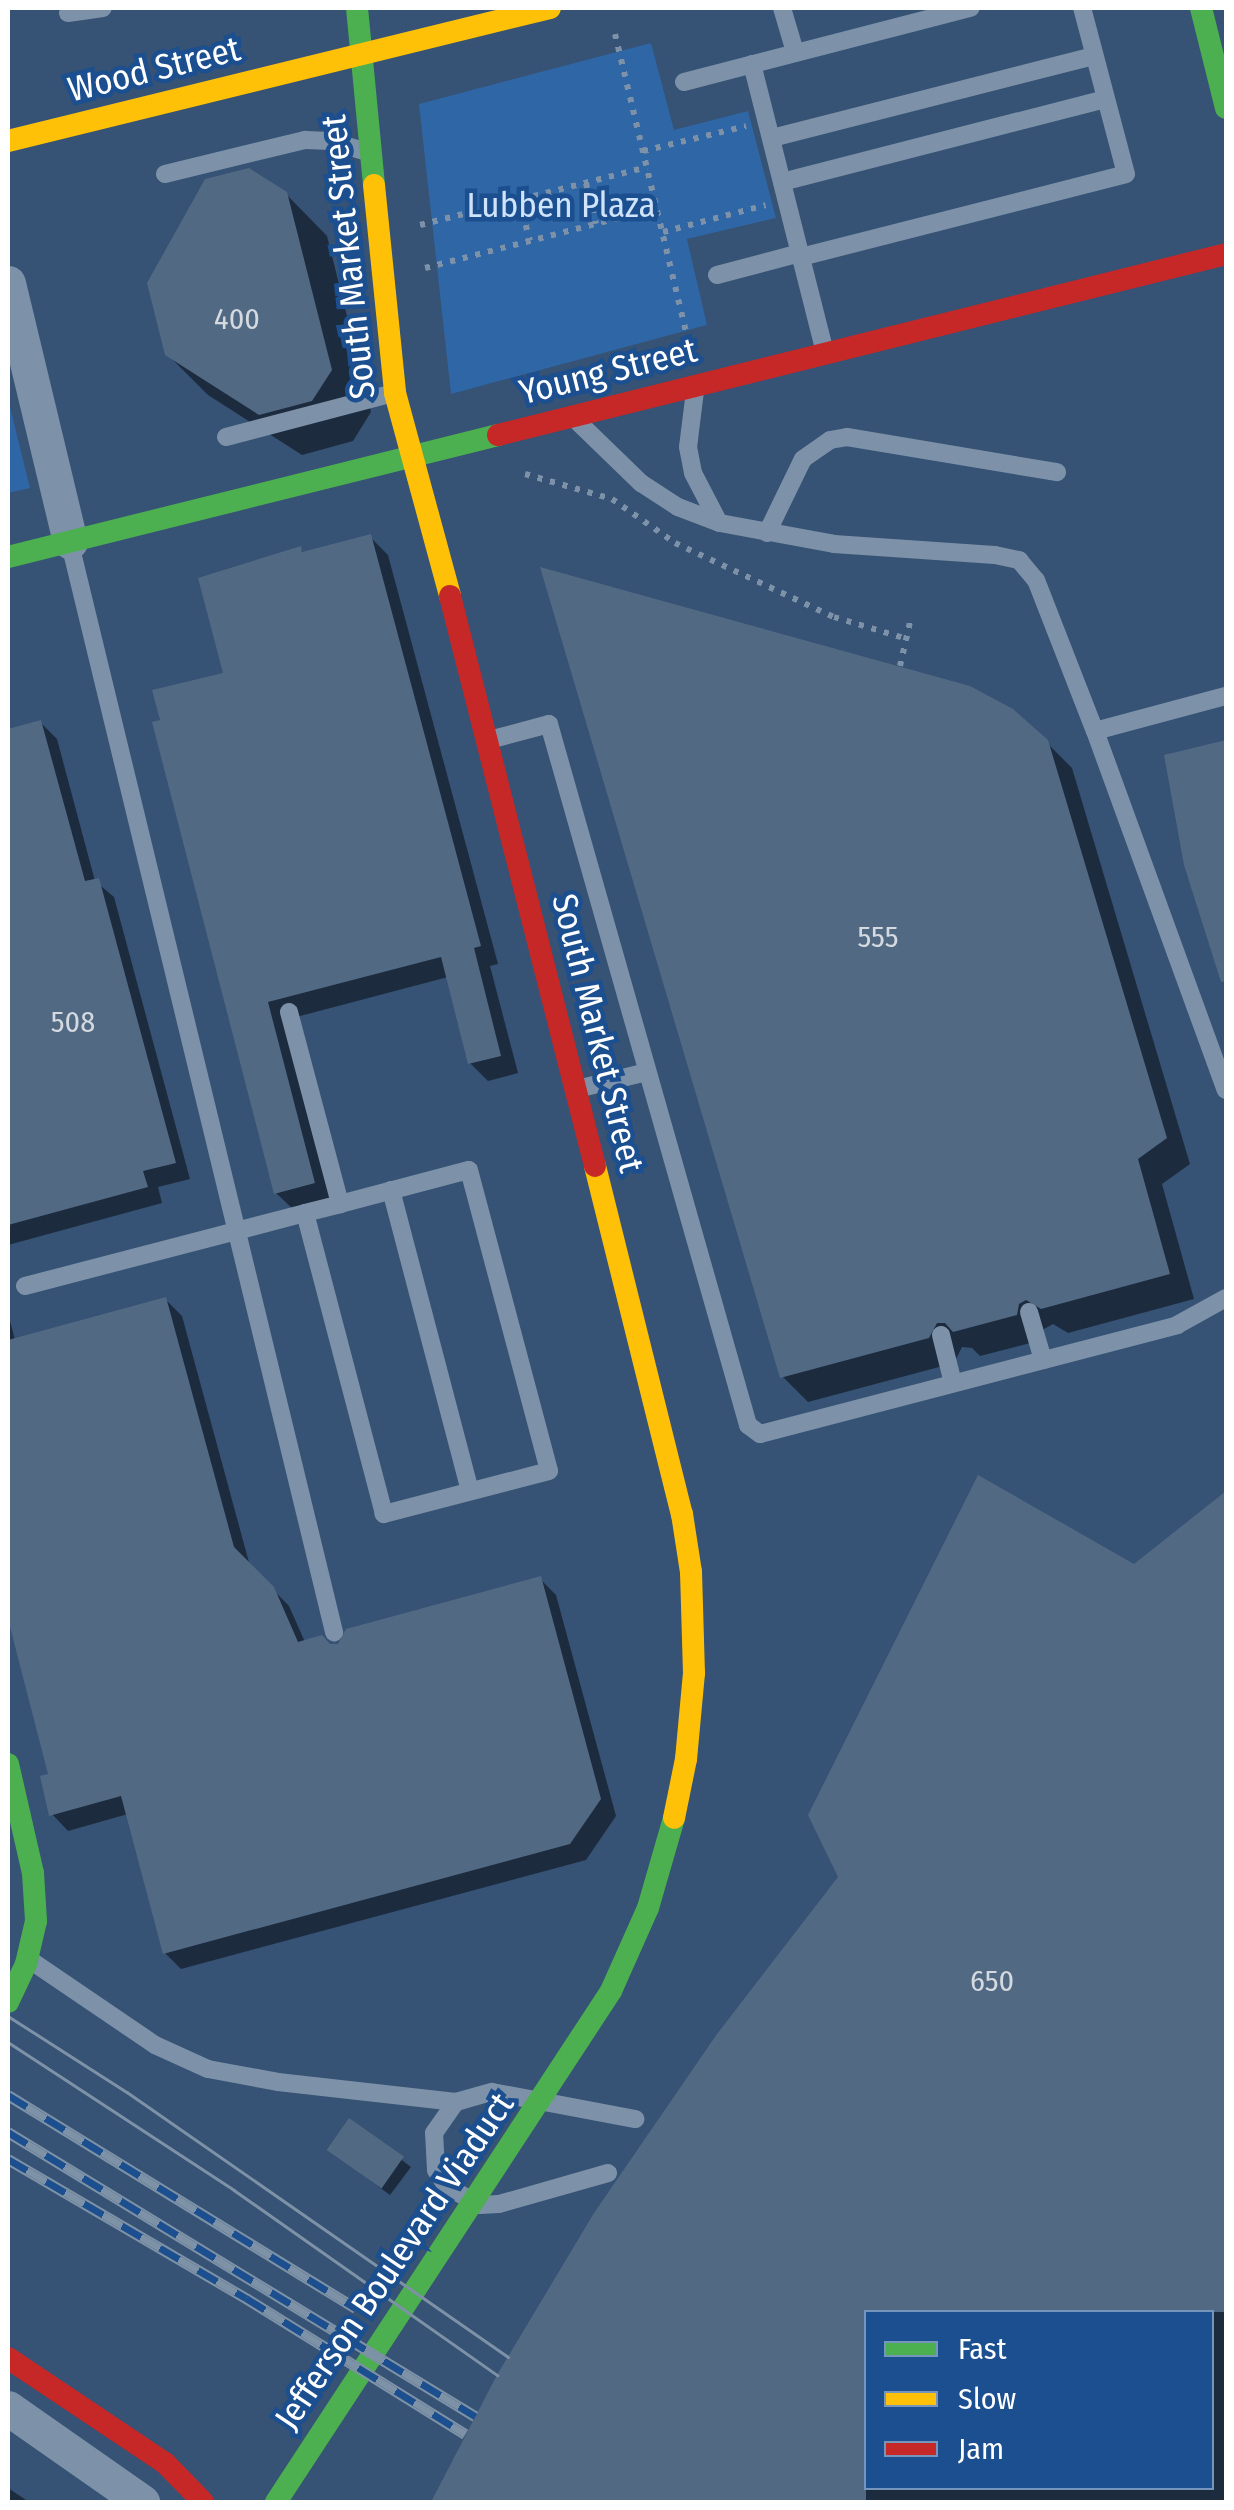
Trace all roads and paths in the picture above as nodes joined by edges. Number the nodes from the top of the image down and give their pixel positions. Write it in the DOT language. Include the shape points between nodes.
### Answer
graph roads {
  1 [pos="103,8"];
  2 [pos="357,8"];
  3 [pos="550,8"];
  4 [pos="782,8"];
  5 [pos="971,8"];
  6 [pos="1082,8"];
  7 [pos="1201,8"];
  8 [pos="68,14"];
  9 [pos="615,34"];
  10 [pos="796,52"];
  11 [pos="362,54"];
  12 [pos="1094,56"];
  13 [pos="752,64"];
  14 [pos="684,82"];
  15 [pos="1105,100"];
  16 [pos="1226,108"];
  17 [pos="769,130"];
  18 [pos="8,141"];
  19 [pos="643,152"];
  20 [pos="372,154"];
  21 [pos="647,166"];
  22 [pos="164,174"];
  23 [pos="586,183"];
  24 [pos="784,191"];
  25 [pos="520,200"];
  26 [pos="657,208"];
  27 [pos="596,224"];
  28 [pos="420,225"];
  29 [pos="662,232"];
  30 [pos="530,241"];
  31 [pos="1226,254"];
  32 [pos="800,255"];
  33 [pos="424,268"];
  34 [pos="718,275"];
  35 [pos="8,283"];
  36 [pos="688,340"];
  37 [pos="825,352"];
  38 [pos="695,386"];
  39 [pos="395,393"];
  40 [pos="574,417"];
  41 [pos="226,437"];
  42 [pos="411,456"];
  43 [pos="1057,472"];
  44 [pos="525,474"];
  45 [pos="720,523"];
  46 [pos="767,533"];
  47 [pos="70,542"];
  48 [pos="8,557"];
  49 [pos="910,622"];
  50 [pos="907,638"];
  51 [pos="900,666"];
  52 [pos="1226,696"];
  53 [pos="1095,732"];
  54 [pos="489,740"];
  55 [pos="289,1012"];
  56 [pos="648,1072"];
  57 [pos="576,1089"];
  58 [pos="1226,1090"];
  59 [pos="390,1190"];
  60 [pos="340,1204"];
  61 [pos="304,1213"];
  62 [pos="238,1230"];
  63 [pos="26,1286"];
  64 [pos="1226,1298"];
  65 [pos="1029,1312"];
  66 [pos="941,1335"];
  67 [pos="1043,1360"];
  68 [pos="953,1383"];
  69 [pos="470,1491"];
  70 [pos="334,1632"];
  71 [pos="8,1764"];
  72 [pos="8,1944"];
  73 [pos="8,2002"];
  74 [pos="570,2059"];
  75 [pos="456,2102"];
  76 [pos="635,2118"];
  77 [pos="608,2172"];
  78 [pos="8,2358"];
  79 [pos="42,2381"];
  80 [pos="8,2408"];
  81 [pos="8,2430"];
  82 [pos="142,2502"];
  83 [pos="203,2502"];
  84 [pos="276,2502"];
  1 -- 8 [label="lane"];
  2 -- 11 [label="main road, South Market Street"];
  3 -- 11 [label="main road, Wood Street"];
  4 -- 10 [label="lane"];
  5 -- 10 [label="lane"];
  6 -- 12 [label="lane"];
  7 -- 16 [label="main road"];
  9 -- 19 [label="path"];
  10 -- 13 [label="lane"];
  11 -- 18 [label="main road, Wood Street"];
  11 -- 20 [label="main road, South Market Street"];
  12 -- 15 [label="lane"];
  12 -- 17 [label="lane"];
  13 -- 14 [label="lane"];
  13 -- 17 [label="lane"];
  15 -- 24 [label="lane"];
  15 -- 32 [label="lane" via="1126,174"];
  17 -- 19 [label="path"];
  17 -- 24 [label="lane"];
  19 -- 21 [label="path"];
  20 -- 22 [label="lane" via="305,140"];
  20 -- 39 [label="main road, South Market Street"];
  21 -- 23 [label="path"];
  21 -- 26 [label="path"];
  23 -- 25 [label="path"];
  23 -- 27 [label="path"];
  24 -- 29 [label="path"];
  24 -- 32 [label="lane"];
  25 -- 28 [label="path"];
  25 -- 30 [label="path"];
  26 -- 27 [label="path"];
  26 -- 29 [label="path"];
  27 -- 30 [label="path"];
  29 -- 36 [label="path"];
  30 -- 33 [label="path"];
  31 -- 37 [label="main road, Young Street"];
  32 -- 34 [label="lane"];
  32 -- 37 [label="lane"];
  35 -- 47 [label="street"];
  37 -- 38 [label="main road, Young Street"];
  38 -- 40 [label="main road, Young Street"];
  38 -- 45 [label="lane" via="688,447 693,473"];
  39 -- 41 [label="lane"];
  39 -- 42 [label="main road, South Market Street"];
  40 -- 42 [label="main road, Young Street"];
  40 -- 45 [label="lane" via="641,483 678,508"];
  42 -- 47 [label="main road, Young Street"];
  42 -- 54 [label="main road, South Market Street"];
  43 -- 46 [label="lane" via="847,437 830,440 804,459"];
  44 -- 50 [label="path" via="612,499 675,543 834,617"];
  45 -- 46 [label="lane"];
  46 -- 53 [label="lane" via="1019,560 1036,580"];
  47 -- 48 [label="main road, Young Street"];
  47 -- 62 [label="lane"];
  49 -- 50 [label="path"];
  50 -- 51 [label="path"];
  52 -- 53 [label="lane"];
  53 -- 58 [label="lane"];
  54 -- 56 [label="lane" via="549,724"];
  54 -- 57 [label="main road, South Market Street"];
  55 -- 60 [label="lane"];
  56 -- 57 [label="lane"];
  56 -- 68 [label="lane" via="748,1425 760,1434"];
  57 -- 74 [label="main road, South Market Street" via="682,1514 694,1673 686,1759 648,1908 611,1991"];
  59 -- 60 [label="lane"];
  59 -- 69 [label="lane"];
  59 -- 69 [label="lane" via="469,1170 539,1433 549,1471"];
  60 -- 61 [label="lane"];
  61 -- 62 [label="lane"];
  61 -- 69 [label="lane" via="384,1514"];
  62 -- 63 [label="lane"];
  62 -- 70 [label="lane"];
  64 -- 67 [label="lane" via="1177,1325"];
  65 -- 67 [label="lane"];
  66 -- 68 [label="lane"];
  67 -- 68 [label="lane"];
  71 -- 73 [label="main road" via="36,1921"];
  72 -- 75 [label="lane" via="155,2045 208,2069"];
  74 -- 84 [label="main road, Jefferson Boulevard Viaduct"];
  75 -- 76 [label="lane" via="492,2092"];
  75 -- 77 [label="lane" via="442,2115 432,2152 436,2170 462,2198 500,2204"];
  78 -- 79 [label="main road"];
  79 -- 81 [label="lane"];
  79 -- 83 [label="main road" via="166,2463"];
  80 -- 82 [label="street"];
}
